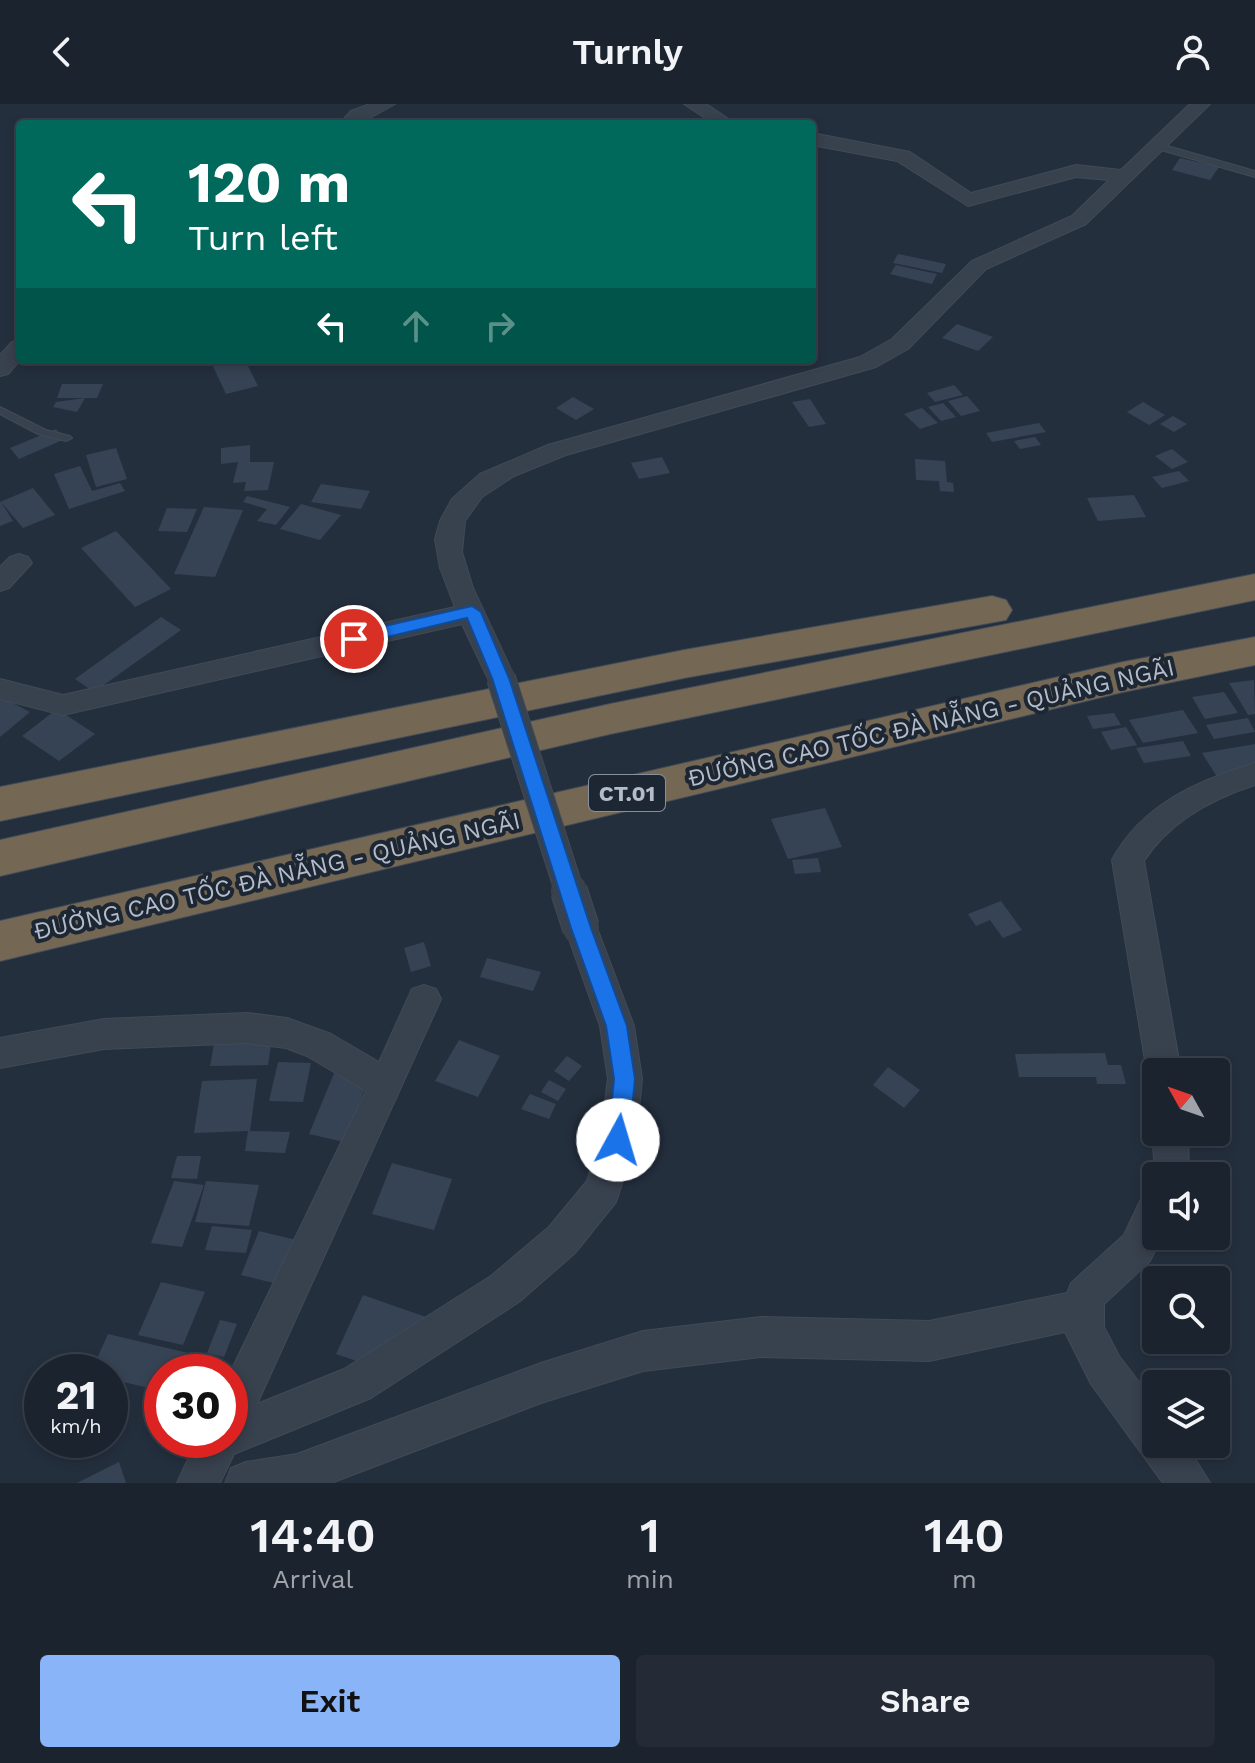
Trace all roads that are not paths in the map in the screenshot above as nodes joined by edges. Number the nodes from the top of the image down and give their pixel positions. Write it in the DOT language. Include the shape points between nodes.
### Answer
graph roads {
  1 [pos="386,104"];
  2 [pos="693,104"];
  3 [pos="1201,104"];
  4 [pos="352,120"];
  5 [pos="720,120"];
  6 [pos="816,140"];
  7 [pos="1157,146"];
  8 [pos="1255,174"];
  9 [pos="1124,176"];
  10 [pos="16,351"];
  11 [pos="0,369"];
  12 [pos="0,410"];
  13 [pos="66,438"];
  14 [pos="19,563"];
  15 [pos="1255,571"];
  16 [pos="0,582"];
  17 [pos="1255,587"];
  18 [pos="472,612"];
  19 [pos="1255,651"];
  20 [pos="0,689"];
  21 [pos="1255,774"];
  22 [pos="0,804"];
  23 [pos="0,858"];
  24 [pos="0,941"];
  25 [pos="424,999"];
  26 [pos="0,1053"];
  27 [pos="1162,1058"];
  28 [pos="387,1085"];
  29 [pos="1142,1237"];
  30 [pos="1084,1309"];
  31 [pos="248,1379"];
  32 [pos="1142,1419"];
  33 [pos="248,1428"];
  34 [pos="210,1458"];
  35 [pos="1170,1458"];
  36 [pos="198,1483"];
  37 [pos="246,1483"];
  38 [pos="1189,1483"];
  1 -- 4 [label="street"];
  2 -- 5 [label="street"];
  3 -- 7 [label="street"];
  6 -- 9 [label="street" via="903,156 968,200 1066,173"];
  7 -- 8 [label="lane"];
  7 -- 9 [label="street"];
  9 -- 18 [label="street" via="1079,220 979,265 900,344 868,362 557,450 518,463 481,485 457,509 447,540"];
  10 -- 11 [label="street"];
  12 -- 13 [label="lane" via="32,428"];
  14 -- 16 [label="street"];
  15 -- 22 [label="highway" via="1116,589 684,664"];
  17 -- 23 [label="highway" via="610,719"];
  18 -- 20 [label="street" via="63,705"];
  18 -- 33 [label="street, bridge" via="501,678 617,1026 625,1079 618,1140 603,1190 562,1240 505,1289 357,1384"];
  19 -- 24 [label="highway, ĐƯỜNG CAO TỐC ĐÀ NẴNG - QUẢNG NGÃI / CT.01" via="1093,684"];
  21 -- 27 [label="street" via="1176,807 1137,844 1128,860"];
  25 -- 28 [label="street"];
  26 -- 28 [label="street" via="104,1034 247,1028 287,1033 319,1045"];
  28 -- 31 [label="street"];
  29 -- 30 [label="street" via="1085,1296"];
  30 -- 32 [label="street" via="1084,1330 1105,1370"];
  30 -- 37 [label="street" via="929,1341 761,1337 643,1351 541,1383 297,1475"];
  34 -- 36 [label="street"];
  35 -- 38 [label="street"];
}
